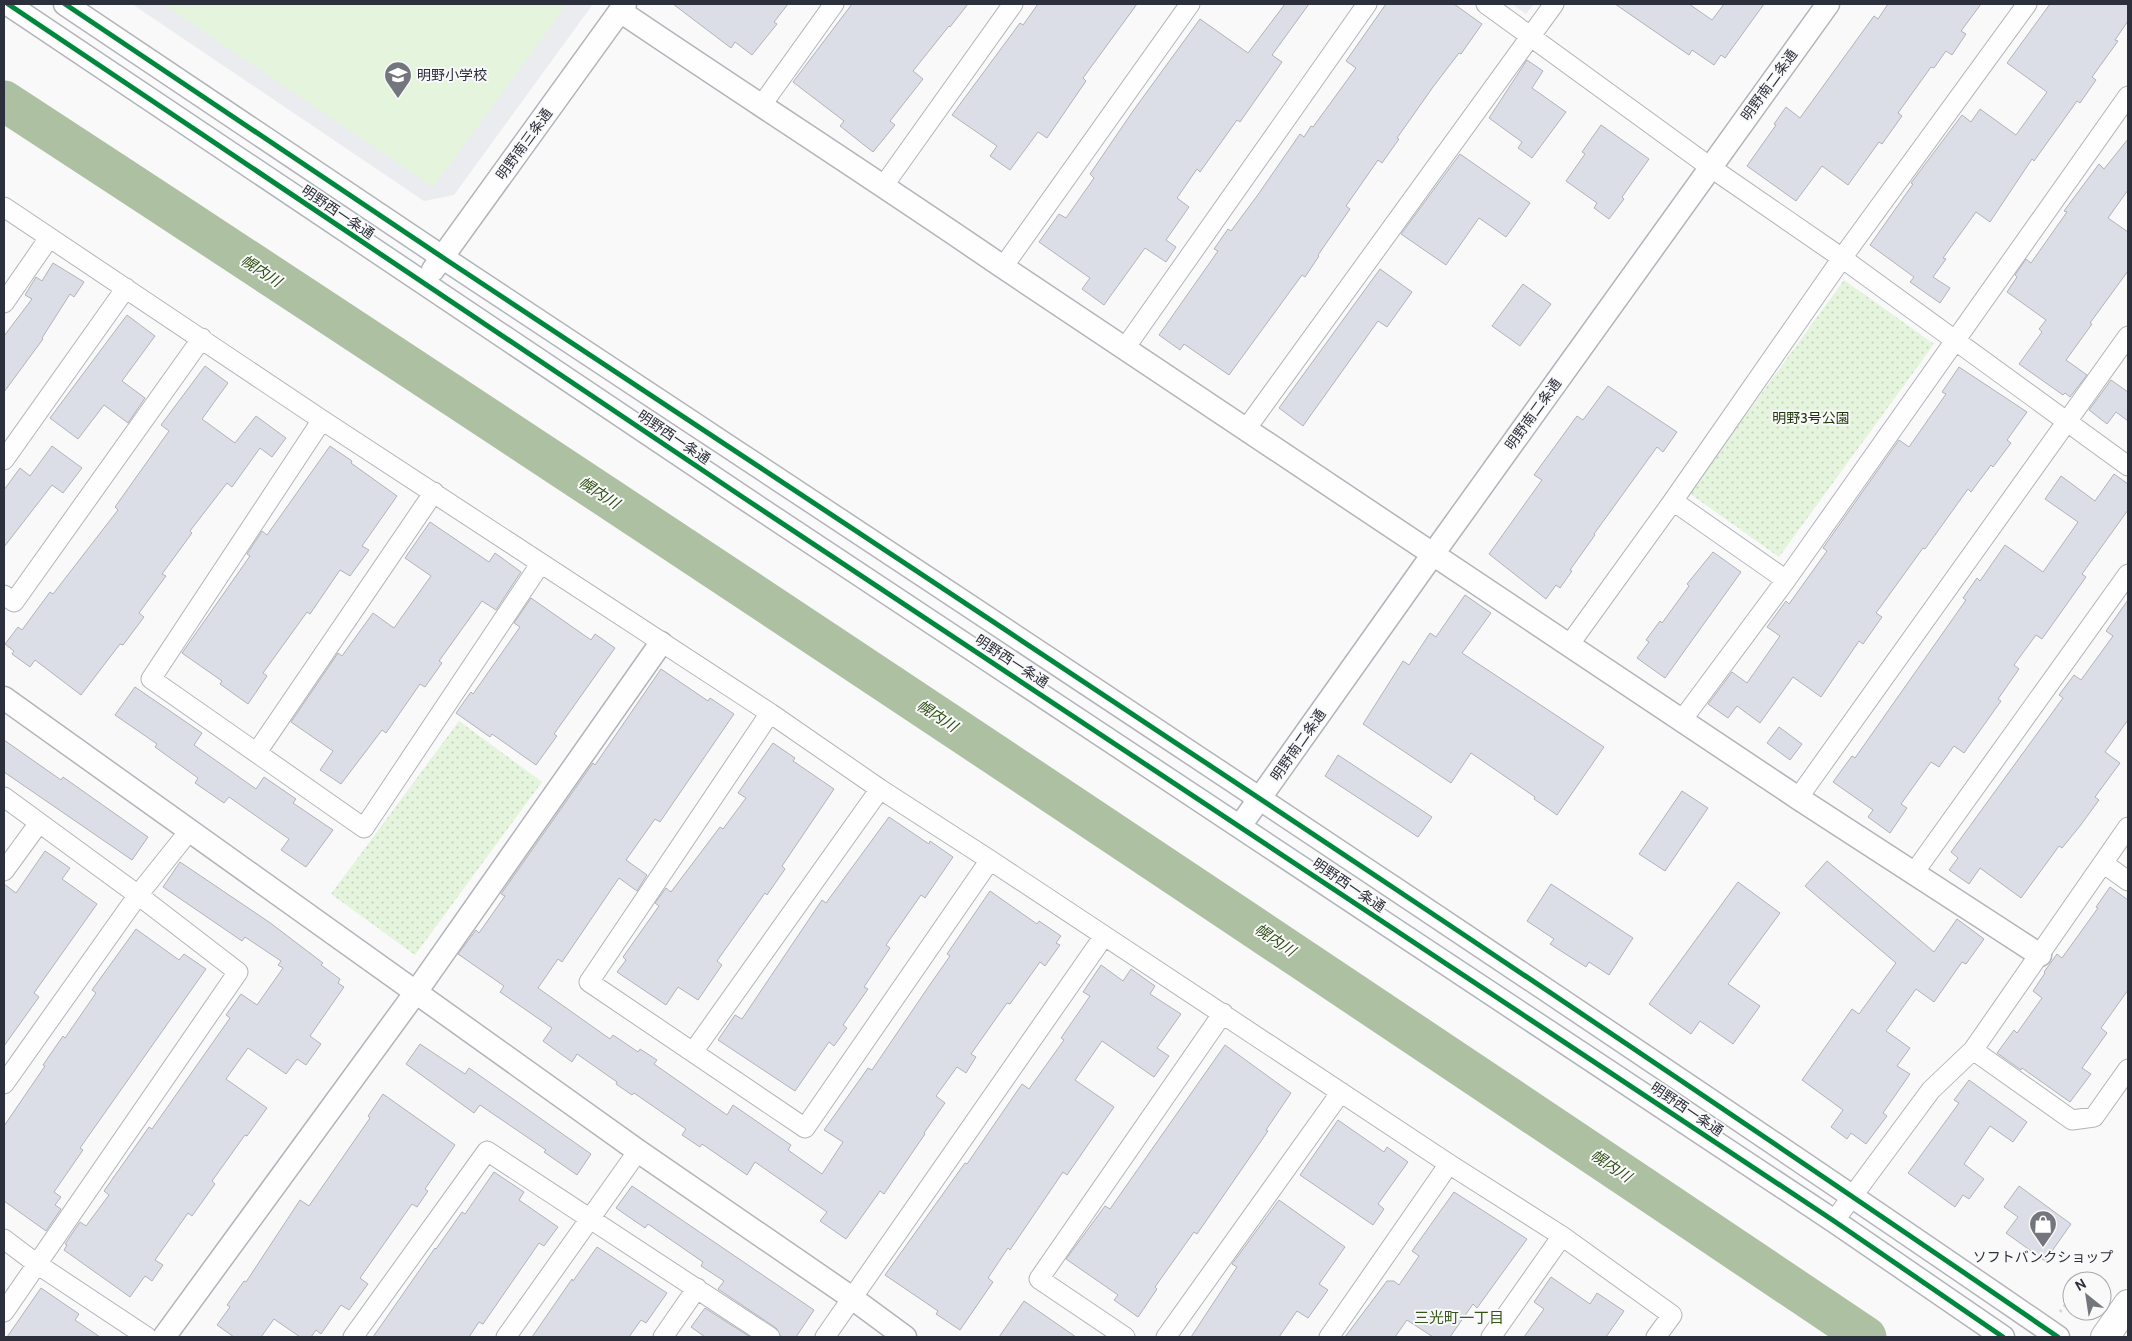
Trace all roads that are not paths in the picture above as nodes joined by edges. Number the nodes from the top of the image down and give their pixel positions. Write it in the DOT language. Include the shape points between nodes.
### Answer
graph roads {
  1 [pos="8,4"];
  2 [pos="65,4"];
  3 [pos="834,4"];
  4 [pos="1013,4"];
  5 [pos="1190,4"];
  6 [pos="1367,4"];
  7 [pos="1486,4"];
  8 [pos="1554,4"];
  9 [pos="1828,4"];
  10 [pos="2027,4"];
  11 [pos="622,7"];
  12 [pos="1531,36"];
  13 [pos="2128,96"];
  14 [pos="761,106"];
  15 [pos="1710,167"];
  16 [pos="884,185"];
  17 [pos="4,207"];
  18 [pos="50,238"];
  19 [pos="442,258"];
  20 [pos="1842,258"];
  21 [pos="1003,267"];
  22 [pos="424,283"];
  23 [pos="126,288"];
  24 [pos="4,303"];
  25 [pos="2128,336"];
  26 [pos="202,338"];
  27 [pos="1956,339"];
  28 [pos="1125,348"];
  29 [pos="322,420"];
  30 [pos="2067,422"];
  31 [pos="1246,429"];
  32 [pos="4,460"];
  33 [pos="2128,466"];
  34 [pos="434,492"];
  35 [pos="1673,501"];
  36 [pos="1433,554"];
  37 [pos="541,563"];
  38 [pos="2128,574"];
  39 [pos="1786,580"];
  40 [pos="4,595"];
  41 [pos="661,643"];
  42 [pos="1569,645"];
  43 [pos="4,698"];
  44 [pos="770,713"];
  45 [pos="1682,720"];
  46 [pos="257,752"];
  47 [pos="880,789"];
  48 [pos="4,797"];
  49 [pos="1798,798"];
  50 [pos="1260,799"];
  51 [pos="38,822"];
  52 [pos="1240,826"];
  53 [pos="2128,826"];
  54 [pos="190,830"];
  55 [pos="990,860"];
  56 [pos="2103,863"];
  57 [pos="4,871"];
  58 [pos="1913,874"];
  59 [pos="2128,881"];
  60 [pos="138,895"];
  61 [pos="1104,936"];
  62 [pos="2040,955"];
  63 [pos="416,992"];
  64 [pos="1223,1013"];
  65 [pos="1973,1050"];
  66 [pos="693,1052"];
  67 [pos="2128,1069"];
  68 [pos="4,1084"];
  69 [pos="1340,1092"];
  70 [pos="638,1151"];
  71 [pos="1450,1164"];
  72 [pos="1853,1196"];
  73 [pos="591,1217"];
  74 [pos="1834,1221"];
  75 [pos="1562,1236"];
  76 [pos="4,1239"];
  77 [pos="37,1264"];
  78 [pos="697,1288"];
  79 [pos="852,1298"];
  80 [pos="2128,1304"];
  81 [pos="4,1312"];
  82 [pos="148,1337"];
  83 [pos="164,1337"];
  84 [pos="353,1337"];
  85 [pos="506,1337"];
  86 [pos="663,1337"];
  87 [pos="770,1337"];
  88 [pos="825,1337"];
  89 [pos="905,1337"];
  90 [pos="1125,1337"];
  91 [pos="1166,1337"];
  92 [pos="1328,1337"];
  93 [pos="1491,1337"];
  94 [pos="1656,1337"];
  95 [pos="2004,1337"];
  96 [pos="2058,1337"];
  97 [pos="2105,1337"];
  1 -- 22 [label="street, 明野西一条通"];
  2 -- 19 [label="street, 明野西一条通"];
  3 -- 14 [label="street"];
  4 -- 16 [label="street"];
  5 -- 21 [label="street"];
  6 -- 28 [label="street"];
  7 -- 12 [label="street"];
  8 -- 12 [label="street"];
  9 -- 15 [label="street, 明野南二条通"];
  10 -- 20 [label="street"];
  11 -- 14 [label="street"];
  11 -- 19 [label="street, 明野南三条通"];
  12 -- 15 [label="street"];
  12 -- 31 [label="street"];
  13 -- 27 [label="street"];
  14 -- 16 [label="street"];
  15 -- 20 [label="street"];
  15 -- 36 [label="street, 明野南二条通"];
  16 -- 21 [label="street"];
  17 -- 18 [label="street"];
  18 -- 23 [label="street"];
  18 -- 24 [label="street"];
  19 -- 22 [label="street, 明野南三条通"];
  19 -- 50 [label="street, 明野西一条通"];
  20 -- 27 [label="street"];
  20 -- 35 [label="street"];
  21 -- 28 [label="street"];
  22 -- 52 [label="street, 明野西一条通"];
  23 -- 26 [label="street"];
  23 -- 32 [label="street"];
  25 -- 30 [label="street"];
  26 -- 29 [label="street"];
  26 -- 40 [label="street" via="14,602"];
  27 -- 30 [label="street"];
  27 -- 39 [label="street"];
  28 -- 31 [label="street"];
  29 -- 34 [label="street"];
  29 -- 46 [label="street" via="151,679"];
  30 -- 33 [label="street"];
  30 -- 49 [label="street"];
  31 -- 36 [label="street"];
  34 -- 37 [label="street"];
  34 -- 46 [label="street"];
  35 -- 39 [label="street"];
  35 -- 42 [label="street"];
  36 -- 42 [label="street"];
  36 -- 50 [label="street, 明野南二条通"];
  37 -- 41 [label="street"];
  37 -- 46 [label="street" via="364,828"];
  38 -- 58 [label="street"];
  39 -- 45 [label="street"];
  41 -- 44 [label="street"];
  41 -- 63 [label="street"];
  42 -- 45 [label="street"];
  43 -- 54 [label="street"];
  44 -- 47 [label="street"];
  44 -- 66 [label="street" via="589,982"];
  45 -- 49 [label="street"];
  47 -- 55 [label="street"];
  47 -- 66 [label="street"];
  48 -- 51 [label="street"];
  49 -- 58 [label="street"];
  50 -- 52 [label="street, 明野南二条通"];
  50 -- 72 [label="street, 明野西一条通"];
  51 -- 57 [label="street"];
  51 -- 60 [label="street"];
  52 -- 74 [label="street, 明野西一条通"];
  53 -- 56 [label="street"];
  54 -- 60 [label="street"];
  54 -- 63 [label="street"];
  55 -- 61 [label="street"];
  55 -- 66 [label="street" via="805,1128"];
  56 -- 59 [label="street"];
  56 -- 62 [label="street"];
  58 -- 62 [label="street"];
  60 -- 68 [label="street"];
  60 -- 77 [label="street" via="238,972"];
  61 -- 64 [label="street"];
  61 -- 79 [label="street"];
  62 -- 65 [label="street"];
  63 -- 70 [label="street"];
  63 -- 83 [label="street"];
  64 -- 69 [label="street"];
  64 -- 90 [label="street" via="1038,1279"];
  65 -- 67 [label="street" via="2072,1120 2094,1117"];
  65 -- 72 [label="street" via="1931,1090"];
  69 -- 71 [label="street"];
  69 -- 91 [label="street"];
  70 -- 73 [label="street"];
  70 -- 79 [label="street"];
  71 -- 75 [label="street"];
  71 -- 92 [label="street"];
  72 -- 74 [label="street"];
  72 -- 96 [label="street, 明野西一条通"];
  73 -- 78 [label="street"];
  73 -- 84 [label="street" via="487,1151"];
  73 -- 85 [label="street"];
  74 -- 95 [label="street, 明野西一条通"];
  75 -- 93 [label="street"];
  75 -- 94 [label="street" via="1672,1315"];
  76 -- 77 [label="street"];
  77 -- 81 [label="street"];
  77 -- 82 [label="street"];
  78 -- 86 [label="street"];
  78 -- 87 [label="street"];
  79 -- 88 [label="street"];
  79 -- 89 [label="street"];
  80 -- 97 [label="highway"];
}
